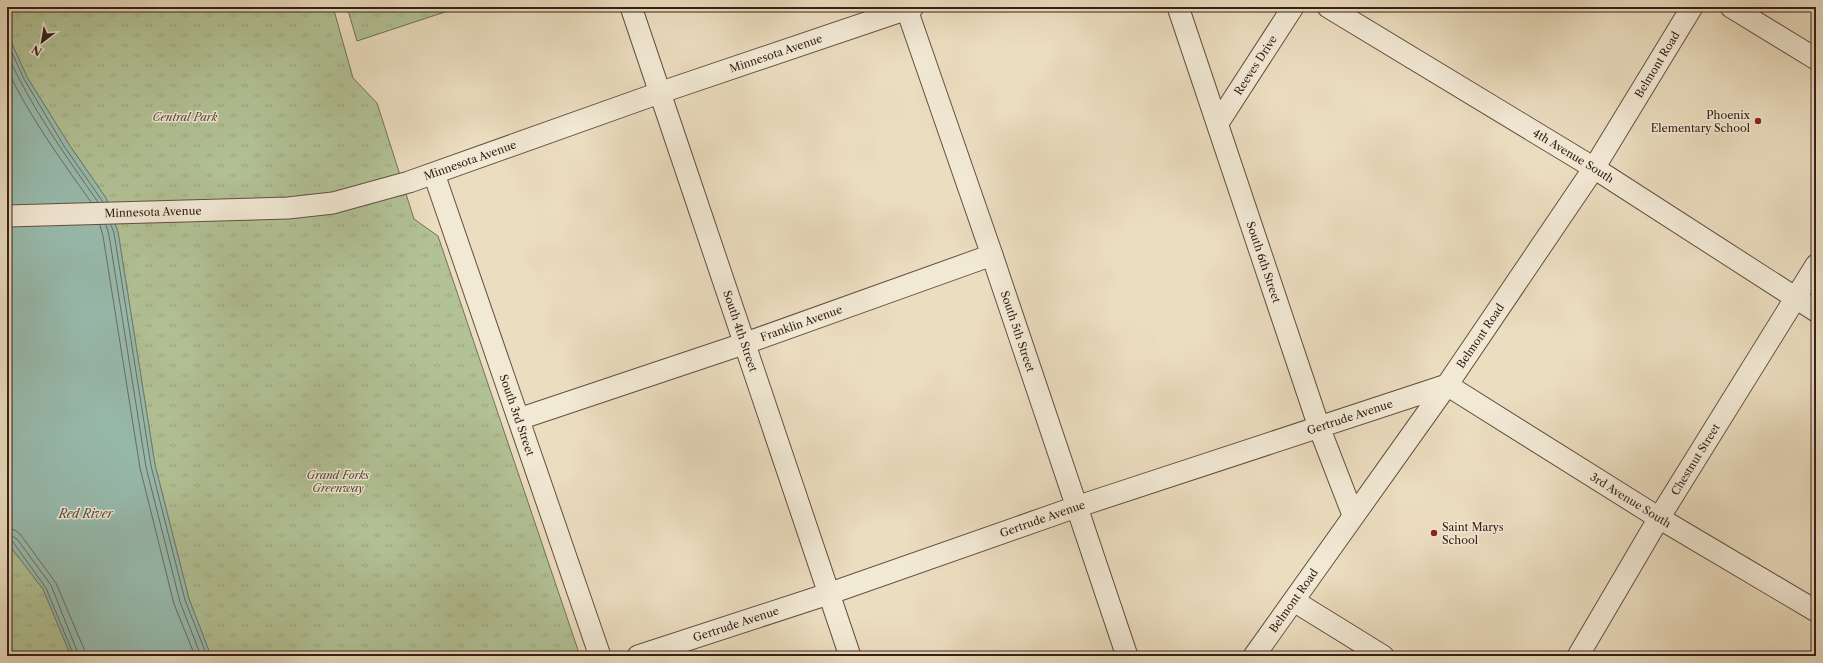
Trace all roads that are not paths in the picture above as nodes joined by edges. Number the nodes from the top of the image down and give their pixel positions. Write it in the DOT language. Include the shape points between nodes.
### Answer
graph roads {
  1 [pos="631,7"];
  2 [pos="1178,7"];
  3 [pos="1293,7"];
  4 [pos="1328,7"];
  5 [pos="1692,7"];
  6 [pos="1731,7"];
  7 [pos="908,8"];
  8 [pos="1816,59"];
  9 [pos="659,93"];
  10 [pos="1218,123"];
  11 [pos="1594,168"];
  12 [pos="434,174"];
  13 [pos="7,216"];
  14 [pos="992,255"];
  15 [pos="1816,265"];
  16 [pos="1795,299"];
  17 [pos="1816,311"];
  18 [pos="746,344"];
  19 [pos="1447,385"];
  20 [pos="519,419"];
  21 [pos="1319,427"];
  22 [pos="1076,507"];
  23 [pos="1353,515"];
  24 [pos="1659,518"];
  25 [pos="828,594"];
  26 [pos="1294,601"];
  27 [pos="1816,611"];
  28 [pos="600,656"];
  29 [pos="638,656"];
  30 [pos="850,656"];
  31 [pos="1127,656"];
  32 [pos="1254,656"];
  33 [pos="1383,656"];
  34 [pos="1578,656"];
  1 -- 9 [label="street, South 4th Street"];
  2 -- 10 [label="street, South 6th Street"];
  3 -- 10 [label="street, Reeves Drive"];
  4 -- 11 [label="street, 4th Avenue South"];
  5 -- 11 [label="street, Belmont Road"];
  6 -- 8 [label="street"];
  7 -- 9 [label="street, Minnesota Avenue"];
  7 -- 14 [label="street, South 5th Street"];
  9 -- 12 [label="street, Minnesota Avenue"];
  9 -- 18 [label="street, South 4th Street"];
  10 -- 21 [label="street, South 6th Street"];
  11 -- 16 [label="street, 4th Avenue South"];
  11 -- 19 [label="street, Belmont Road"];
  12 -- 13 [label="street, Minnesota Avenue" via="333,203 288,208"];
  12 -- 20 [label="street, South 3rd Street"];
  14 -- 18 [label="street, Franklin Avenue"];
  14 -- 22 [label="street, South 5th Street"];
  15 -- 16 [label="street, Chestnut Street"];
  16 -- 17 [label="street, 4th Avenue South"];
  16 -- 24 [label="street, Chestnut Street"];
  18 -- 20 [label="street, Franklin Avenue"];
  18 -- 25 [label="street, South 4th Street"];
  19 -- 21 [label="street, Gertrude Avenue"];
  19 -- 23 [label="street, Belmont Road"];
  19 -- 24 [label="street, 3rd Avenue South"];
  20 -- 28 [label="street, South 3rd Street"];
  21 -- 22 [label="street, Gertrude Avenue"];
  21 -- 23 [label="street, South 6th Street"];
  22 -- 25 [label="street, Gertrude Avenue"];
  22 -- 31 [label="street, South 5th Street"];
  23 -- 26 [label="street, Belmont Road"];
  24 -- 27 [label="street, 3rd Avenue South"];
  24 -- 34 [label="street, Chestnut Street"];
  25 -- 29 [label="street, Gertrude Avenue"];
  25 -- 30 [label="street, South 4th Street"];
  26 -- 32 [label="street, Belmont Road"];
  26 -- 33 [label="street"];
}
